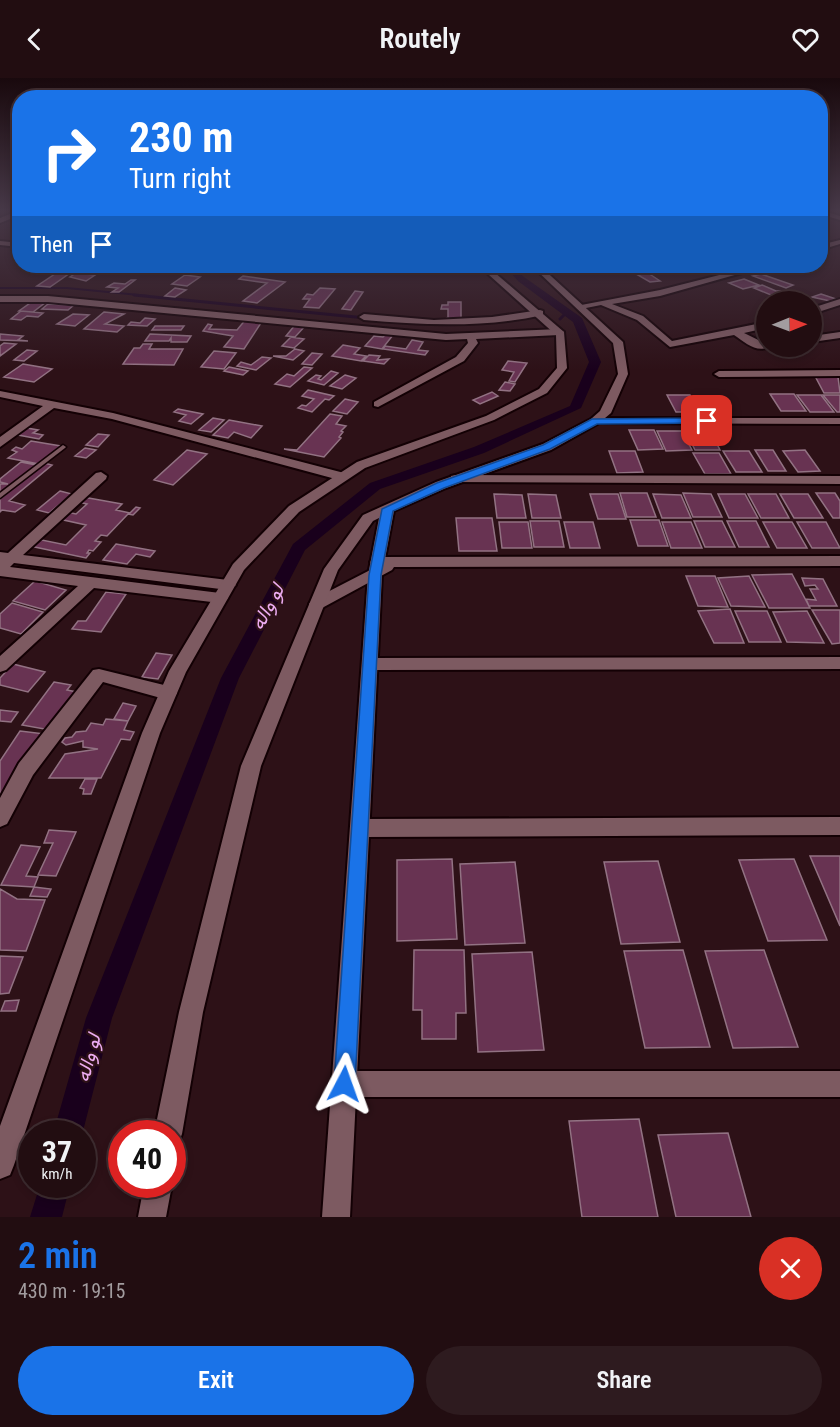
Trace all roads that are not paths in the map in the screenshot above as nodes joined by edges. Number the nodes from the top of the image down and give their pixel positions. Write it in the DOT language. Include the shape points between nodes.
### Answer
graph roads {
  1 [pos="491,273"];
  2 [pos="549,273"];
  3 [pos="739,273"];
  4 [pos="0,290"];
  5 [pos="0,299"];
  6 [pos="840,302"];
  7 [pos="604,303"];
  8 [pos="581,306"];
  9 [pos="822,308"];
  10 [pos="290,311"];
  11 [pos="540,313"];
  12 [pos="356,317"];
  13 [pos="756,327"];
  14 [pos="559,332"];
  15 [pos="736,332"];
  16 [pos="840,335"];
  17 [pos="471,338"];
  18 [pos="822,338"];
  19 [pos="756,345"];
  20 [pos="840,373"];
  21 [pos="719,374"];
  22 [pos="0,394"];
  23 [pos="52,404"];
  24 [pos="378,404"];
  25 [pos="840,421"];
  26 [pos="595,422"];
  27 [pos="0,443"];
  28 [pos="63,447"];
  29 [pos="101,476"];
  30 [pos="343,477"];
  31 [pos="456,479"];
  32 [pos="840,480"];
  33 [pos="0,496"];
  34 [pos="388,509"];
  35 [pos="840,561"];
  36 [pos="3,564"];
  37 [pos="382,566"];
  38 [pos="91,582"];
  39 [pos="224,592"];
  40 [pos="317,604"];
  41 [pos="840,663"];
  42 [pos="371,664"];
  43 [pos="0,666"];
  44 [pos="168,693"];
  45 [pos="0,818"];
  46 [pos="840,826"];
  47 [pos="360,828"];
  48 [pos="344,1084"];
  49 [pos="840,1084"];
  50 [pos="171,1120"];
  51 [pos="0,1165"];
  52 [pos="156,1198"];
  53 [pos="152,1217"];
  54 [pos="336,1217"];
  1 -- 11 [label="street"];
  2 -- 8 [label="street"];
  3 -- 7 [label="street"];
  4 -- 10 [label="street" via="61,290"];
  5 -- 17 [label="street" via="48,299"];
  6 -- 9 [label="street"];
  7 -- 8 [label="street"];
  7 -- 15 [label="street" via="640,318 670,344"];
  8 -- 26 [label="street" via="618,342 622,374 605,413"];
  11 -- 12 [label="street" via="434,323"];
  11 -- 14 [label="street"];
  13 -- 15 [label="street"];
  14 -- 17 [label="street"];
  14 -- 30 [label="street" via="562,368 543,391 490,418 361,465"];
  15 -- 19 [label="street"];
  16 -- 18 [label="street"];
  17 -- 24 [label="street" via="473,343 460,359"];
  20 -- 21 [label="street"];
  22 -- 23 [label="street"];
  23 -- 27 [label="street"];
  23 -- 30 [label="street" via="113,416"];
  25 -- 26 [label="street"];
  26 -- 31 [label="street" via="547,447"];
  28 -- 33 [label="lane"];
  29 -- 36 [label="street"];
  30 -- 39 [label="street" via="294,509 238,567"];
  31 -- 32 [label="street"];
  31 -- 34 [label="street"];
  34 -- 37 [label="street"];
  34 -- 40 [label="street" via="368,518 331,569"];
  35 -- 37 [label="street"];
  36 -- 38 [label="street"];
  36 -- 39 [label="street"];
  37 -- 40 [label="street"];
  37 -- 42 [label="street"];
  38 -- 39 [label="street"];
  38 -- 43 [label="street"];
  39 -- 44 [label="street"];
  40 -- 50 [label="street" via="251,766 191,1012"];
  41 -- 42 [label="street"];
  42 -- 47 [label="street"];
  44 -- 45 [label="street" via="99,675 26,769"];
  44 -- 51 [label="street"];
  46 -- 47 [label="street"];
  47 -- 48 [label="street"];
  48 -- 49 [label="street"];
  48 -- 54 [label="street"];
  52 -- 53 [label="street"];
}
